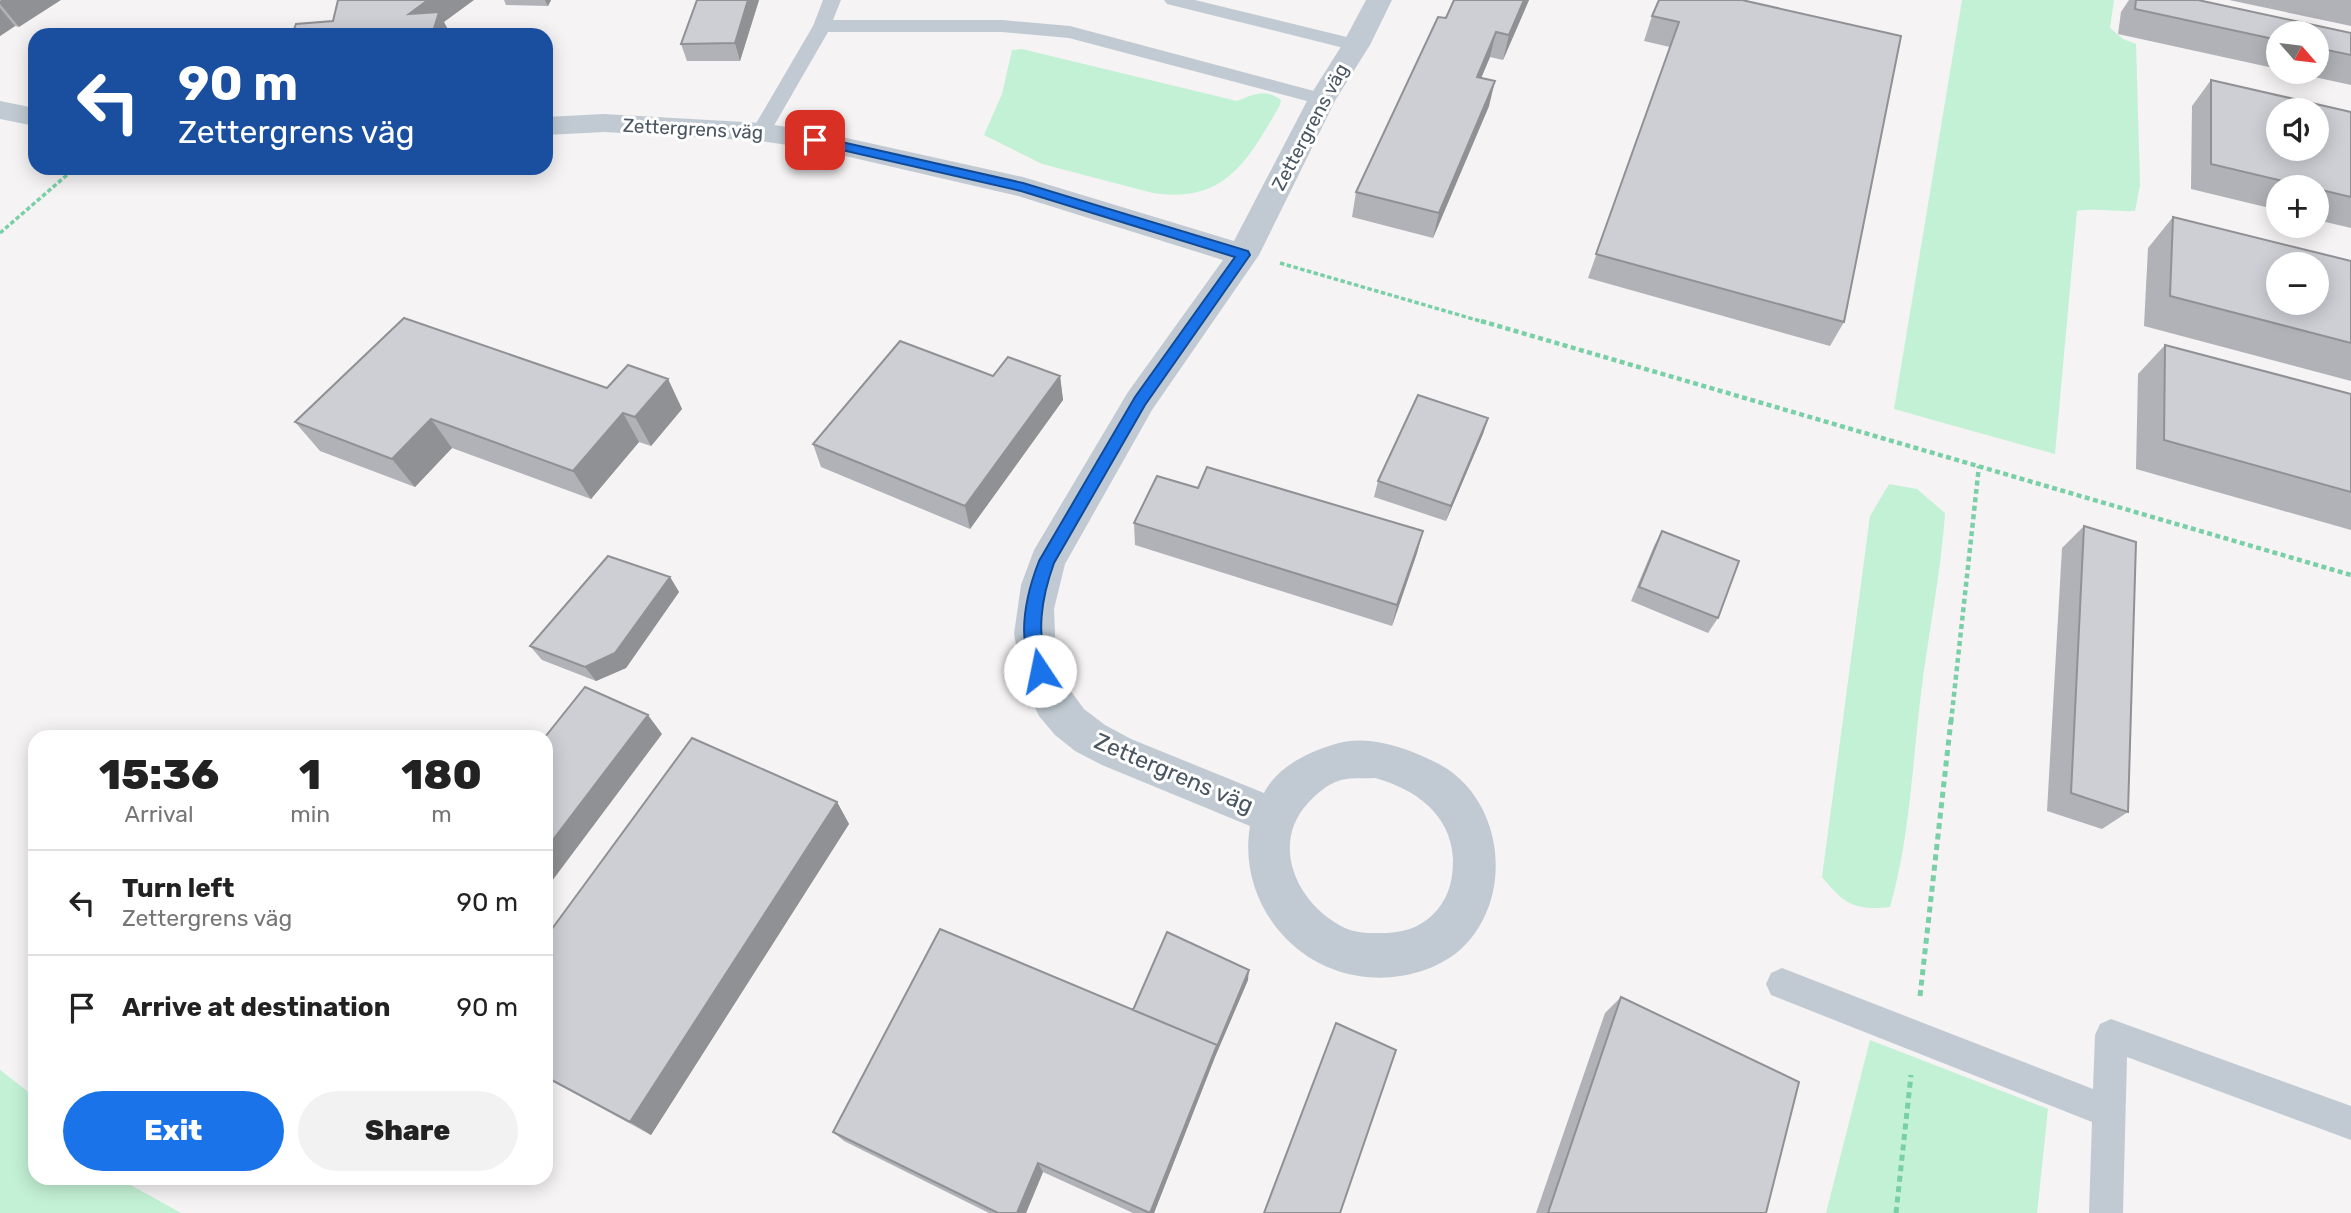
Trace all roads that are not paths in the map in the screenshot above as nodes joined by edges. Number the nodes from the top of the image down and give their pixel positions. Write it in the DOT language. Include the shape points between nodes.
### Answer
graph roads {
  1 [pos="832,0"];
  2 [pos="1173,0"];
  3 [pos="1379,0"];
  4 [pos="822,26"];
  5 [pos="1356,45"];
  6 [pos="1322,99"];
  7 [pos="0,110"];
  8 [pos="28,116"];
  9 [pos="553,126"];
  10 [pos="761,131"];
  11 [pos="1243,255"];
  12 [pos="1273,816"];
  13 [pos="1782,984"];
  14 [pos="2109,1112"];
  15 [pos="2351,1123"];
  16 [pos="2106,1213"];
  1 -- 4 [label="lane"];
  2 -- 5 [label="lane"];
  3 -- 5 [label="street, Zettergrens väg"];
  4 -- 6 [label="lane" via="1002,26 1070,32"];
  4 -- 10 [label="lane"];
  5 -- 6 [label="street, Zettergrens väg"];
  6 -- 11 [label="street, Zettergrens väg"];
  7 -- 8 [label="street"];
  9 -- 10 [label="street, Zettergrens väg" via="604,123"];
  10 -- 11 [label="street, Zettergrens väg" via="1023,187"];
  11 -- 12 [label="street, Zettergrens väg" via="1140,401 1047,561 1032,616 1034,653 1046,689 1063,716 1088,738"];
  12 -- 12 [label="street, Zettergrens väg" via="1289,790 1314,771 1343,761 1375,759 1406,767 1435,784 1458,808 1472,837 1477,869 1471,900 1453,926 1429,945 1398,955 1364,956 1332,946 1303,928 1282,903 1270,874 1267,844"];
  13 -- 14 [label="lane"];
  14 -- 15 [label="lane" via="2111,1035"];
  14 -- 16 [label="lane"];
}
